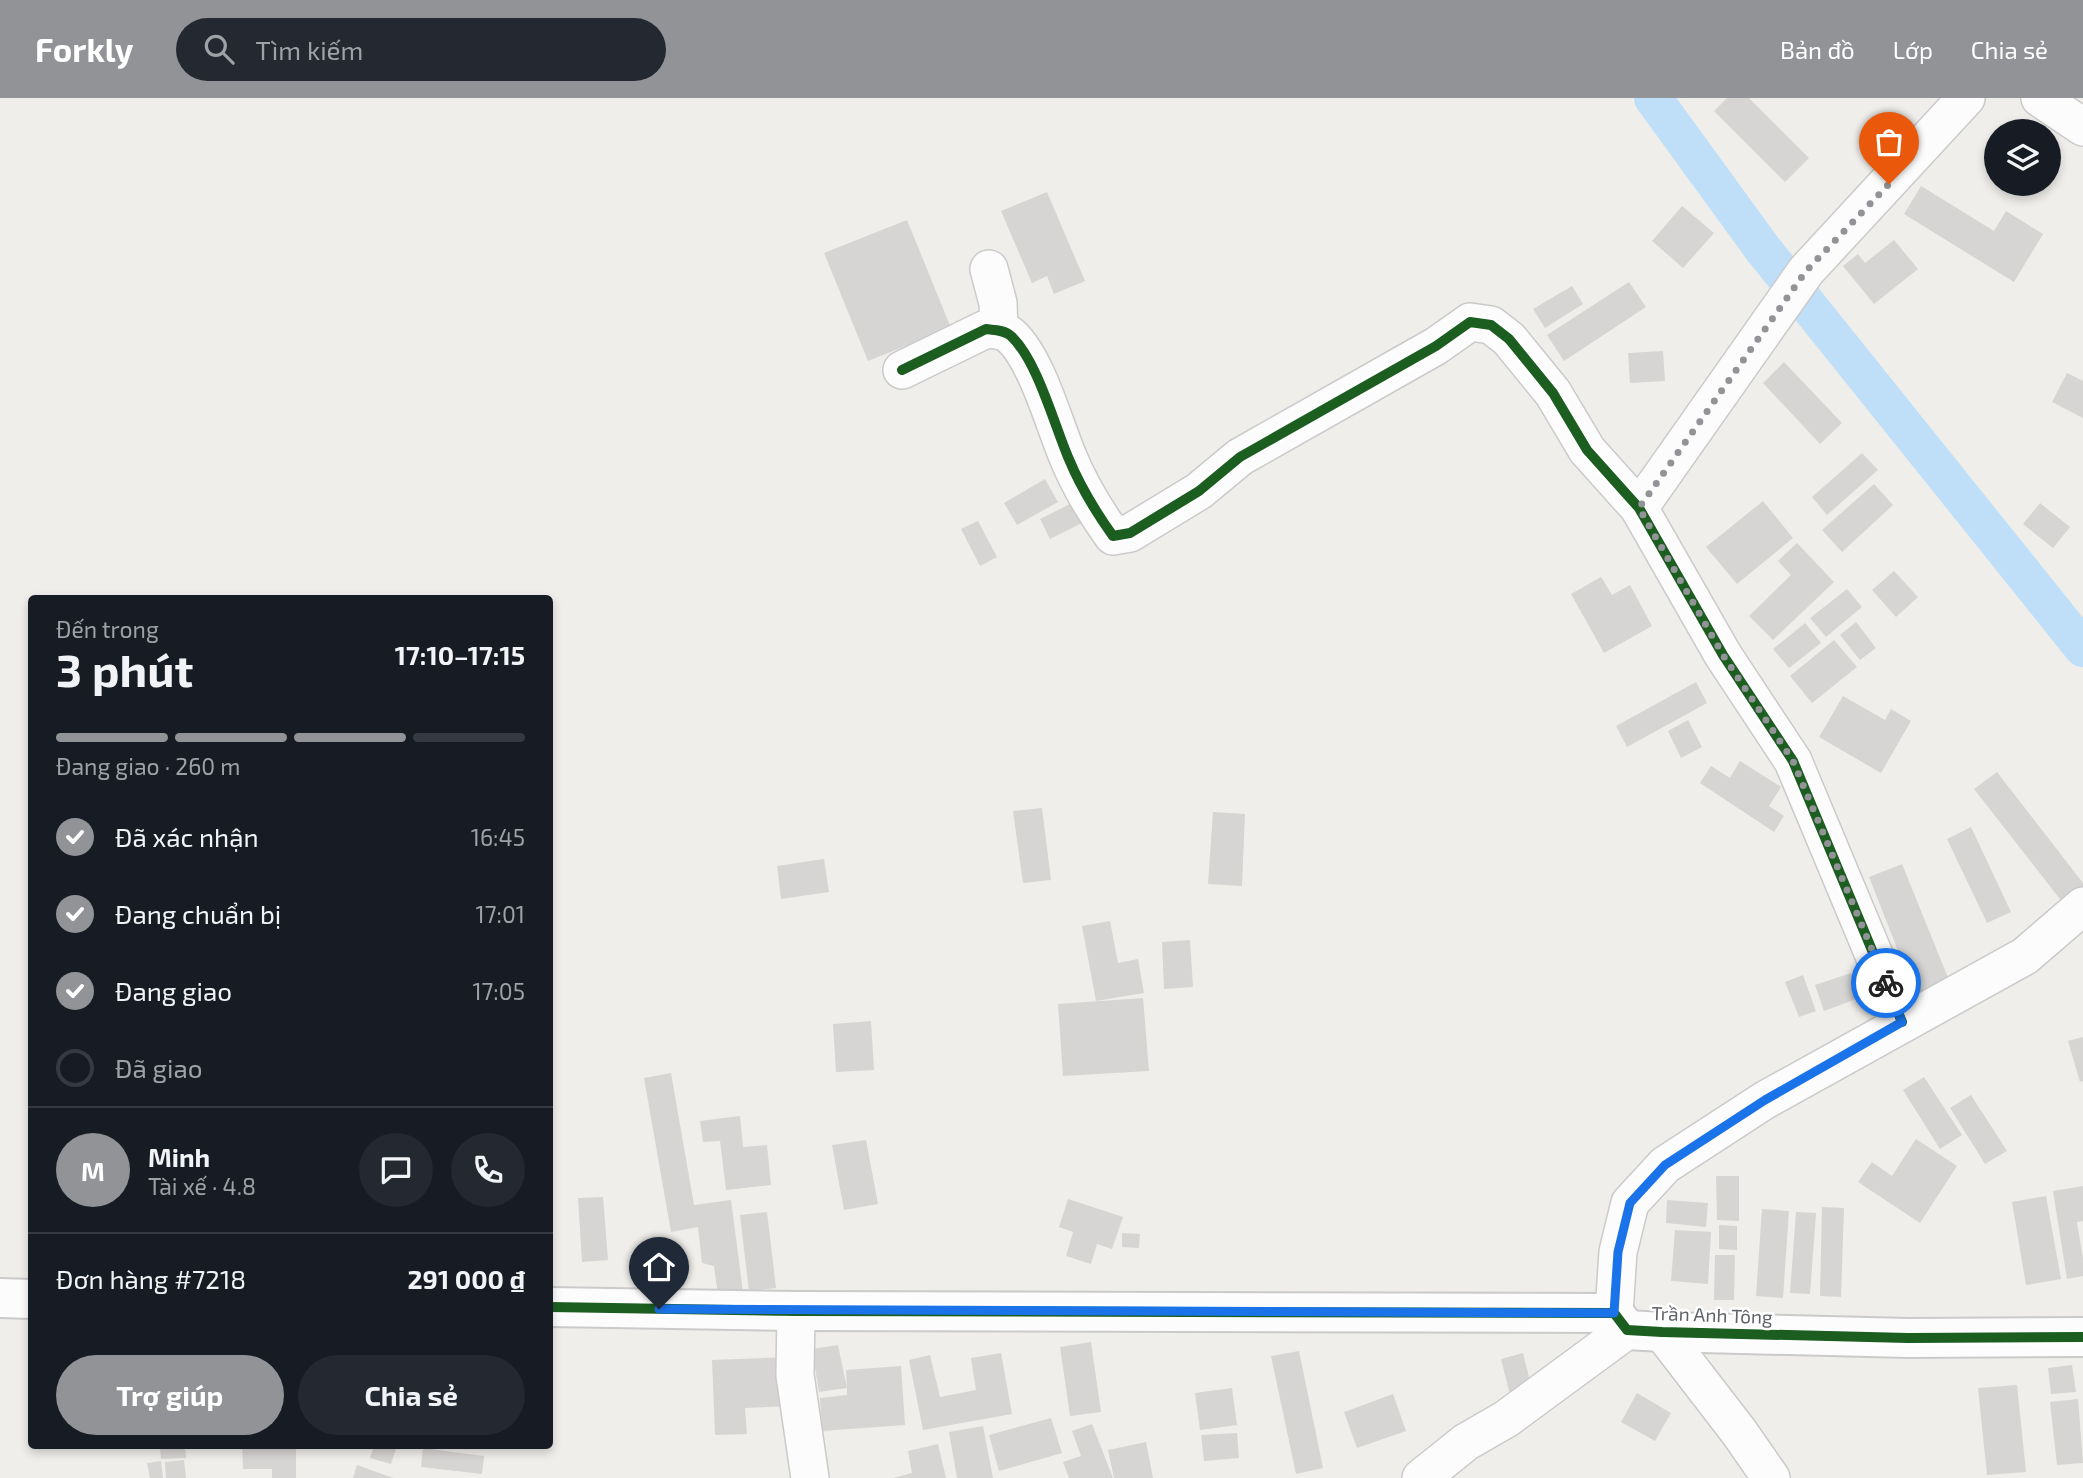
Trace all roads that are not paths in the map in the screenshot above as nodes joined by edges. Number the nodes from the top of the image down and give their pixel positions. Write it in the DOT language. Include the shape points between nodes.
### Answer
graph roads {
  1 [pos="1966,98"];
  2 [pos="2040,98"];
  3 [pos="2083,127"];
  4 [pos="989,269"];
  5 [pos="999,330"];
  6 [pos="902,370"];
  7 [pos="1639,508"];
  8 [pos="2083,906"];
  9 [pos="1902,1022"];
  10 [pos="0,1298"];
  11 [pos="28,1299"];
  12 [pos="553,1307"];
  13 [pos="796,1311"];
  14 [pos="1634,1325"];
  15 [pos="2083,1337"];
  16 [pos="810,1478"];
  17 [pos="1421,1478"];
  18 [pos="1771,1478"];
  1 -- 7 [label="street" via="1806,271"];
  2 -- 3 [label="street"];
  4 -- 5 [label="street"];
  5 -- 6 [label="street" via="986,329"];
  5 -- 7 [label="street" via="1009,334 1026,356 1069,460 1113,536 1130,533 1188,498 1240,457 1470,322 1491,325 1509,339 1553,393 1587,450"];
  7 -- 9 [label="street" via="1723,655 1793,761"];
  8 -- 9 [label="street" via="2025,956"];
  9 -- 14 [label="street" via="1765,1100 1665,1165 1630,1203 1618,1252"];
  10 -- 11 [label="street"];
  12 -- 13 [label="street, Trần Anh Tông"];
  13 -- 14 [label="street, Trần Anh Tông"];
  13 -- 16 [label="street" via="795,1375"];
  14 -- 15 [label="street, Trần Anh Tông" via="1908,1338"];
  14 -- 17 [label="street"];
  14 -- 18 [label="street" via="1739,1432"];
}
